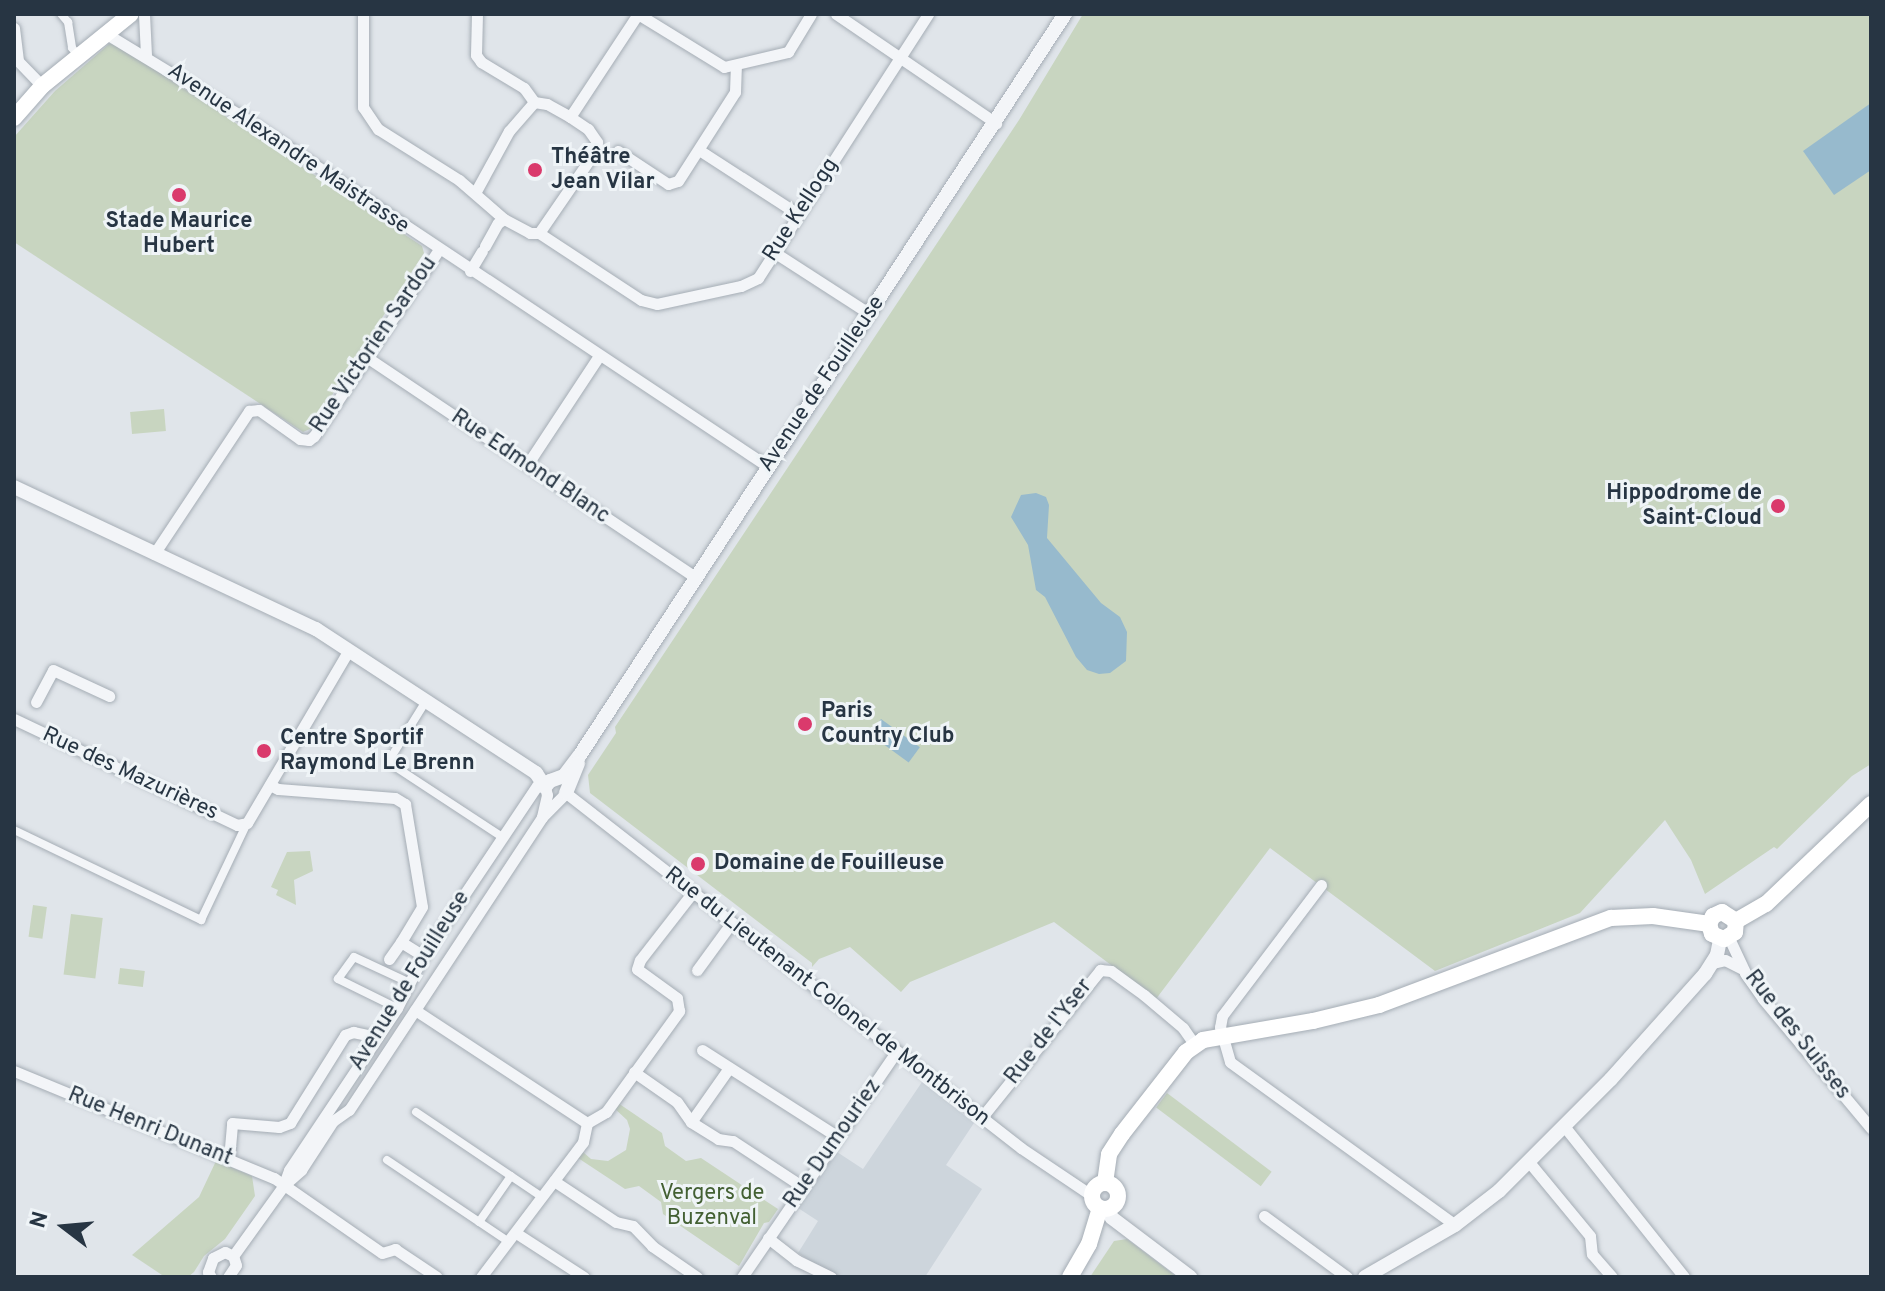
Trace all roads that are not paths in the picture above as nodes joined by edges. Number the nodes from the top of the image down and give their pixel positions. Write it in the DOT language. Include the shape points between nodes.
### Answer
graph roads {
  1 [pos="61,14"];
  2 [pos="76,14"];
  3 [pos="131,14"];
  4 [pos="144,14"];
  5 [pos="363,14"];
  6 [pos="477,14"];
  7 [pos="638,14"];
  8 [pos="811,14"];
  9 [pos="836,14"];
  10 [pos="928,14"];
  11 [pos="1065,14"];
  12 [pos="68,22"];
  13 [pos="14,28"];
  14 [pos="105,33"];
  15 [pos="78,55"];
  16 [pos="146,55"];
  17 [pos="901,59"];
  18 [pos="736,65"];
  19 [pos="42,86"];
  20 [pos="534,102"];
  21 [pos="570,117"];
  22 [pos="14,118"];
  23 [pos="996,123"];
  24 [pos="597,142"];
  25 [pos="699,150"];
  26 [pos="475,193"];
  27 [pos="798,214"];
  28 [pos="504,219"];
  29 [pos="539,233"];
  30 [pos="439,249"];
  31 [pos="774,252"];
  32 [pos="470,271"];
  33 [pos="870,314"];
  34 [pos="365,356"];
  35 [pos="599,356"];
  36 [pos="527,465"];
  37 [pos="767,466"];
  38 [pos="16,493"];
  39 [pos="154,554"];
  40 [pos="695,577"];
  41 [pos="349,650"];
  42 [pos="109,696"];
  43 [pos="426,701"];
  44 [pos="36,702"];
  45 [pos="14,719"];
  46 [pos="580,755"];
  47 [pos="564,776"];
  48 [pos="270,785"];
  49 [pos="545,787"];
  50 [pos="566,793"];
  51 [pos="1871,804"];
  52 [pos="542,817"];
  53 [pos="247,823"];
  54 [pos="14,830"];
  55 [pos="502,837"];
  56 [pos="1321,885"];
  57 [pos="693,892"];
  58 [pos="1736,921"];
  59 [pos="732,922"];
  60 [pos="1709,924"];
  61 [pos="1724,938"];
  62 [pos="401,942"];
  63 [pos="423,956"];
  64 [pos="389,959"];
  65 [pos="1713,963"];
  66 [pos="1743,969"];
  67 [pos="697,970"];
  68 [pos="410,983"];
  69 [pos="397,1008"];
  70 [pos="415,1010"];
  71 [pos="1222,1035"];
  72 [pos="377,1037"];
  73 [pos="1194,1044"];
  74 [pos="702,1050"];
  75 [pos="897,1051"];
  76 [pos="729,1068"];
  77 [pos="14,1071"];
  78 [pos="634,1072"];
  79 [pos="416,1112"];
  80 [pos="982,1117"];
  81 [pos="691,1122"];
  82 [pos="587,1123"];
  83 [pos="1564,1126"];
  84 [pos="1871,1128"];
  85 [pos="838,1137"];
  86 [pos="229,1159"];
  87 [pos="387,1160"];
  88 [pos="1529,1162"];
  89 [pos="511,1176"];
  90 [pos="554,1181"];
  91 [pos="1105,1183"];
  92 [pos="284,1185"];
  93 [pos="803,1187"];
  94 [pos="542,1197"];
  95 [pos="1100,1205"];
  96 [pos="1264,1216"];
  97 [pos="479,1222"];
  98 [pos="1455,1225"];
  99 [pos="512,1238"];
  100 [pos="768,1238"];
  101 [pos="229,1254"];
  102 [pos="206,1275"];
  103 [pos="234,1275"];
  104 [pos="437,1277"];
  105 [pos="481,1277"];
  106 [pos="583,1277"];
  107 [pos="697,1277"];
  108 [pos="742,1277"];
  109 [pos="831,1277"];
  110 [pos="1070,1277"];
  111 [pos="1190,1277"];
  112 [pos="1347,1277"];
  113 [pos="1365,1277"];
  114 [pos="1612,1277"];
  115 [pos="1684,1277"];
  1 -- 12 [label="street"];
  2 -- 12 [label="street"];
  3 -- 14 [label="main road"];
  4 -- 16 [label="street, Avenue Alexandre Maistrasse"];
  5 -- 26 [label="street" via="363,107 378,129"];
  6 -- 20 [label="street" via="476,55 524,88"];
  7 -- 18 [label="street" via="724,67"];
  7 -- 21 [label="street"];
  8 -- 18 [label="street" via="788,52"];
  9 -- 17 [label="street"];
  10 -- 17 [label="street, Rue Kellogg"];
  11 -- 23 [label="street, Avenue de Fouilleuse"];
  12 -- 15 [label="street"];
  13 -- 19 [label="street" via="18,61"];
  14 -- 15 [label="main road"];
  14 -- 16 [label="street, Avenue Alexandre Maistrasse"];
  15 -- 19 [label="main road"];
  16 -- 30 [label="street, Avenue Alexandre Maistrasse"];
  17 -- 23 [label="street"];
  17 -- 27 [label="street, Rue Kellogg"];
  18 -- 25 [label="street" via="735,92"];
  19 -- 22 [label="main road"];
  20 -- 21 [label="street"];
  20 -- 26 [label="street" via="509,131"];
  21 -- 24 [label="street"];
  23 -- 33 [label="street, Avenue de Fouilleuse"];
  24 -- 25 [label="street" via="668,184 678,181"];
  24 -- 29 [label="street"];
  25 -- 27 [label="street"];
  26 -- 28 [label="street"];
  27 -- 31 [label="street, Rue Kellogg"];
  28 -- 29 [label="street, Rue Kellogg"];
  28 -- 32 [label="street"];
  29 -- 31 [label="street, Rue Kellogg" via="641,300 657,304 749,282 758,278"];
  30 -- 32 [label="street, Avenue Alexandre Maistrasse"];
  30 -- 34 [label="street, Rue Victorien Sardou"];
  31 -- 33 [label="street"];
  32 -- 35 [label="street, Avenue Alexandre Maistrasse"];
  33 -- 37 [label="street, Avenue de Fouilleuse"];
  34 -- 36 [label="street, Rue Edmond Blanc"];
  34 -- 39 [label="street, Rue Victorien Sardou" via="309,440 259,410 249,411 216,451"];
  35 -- 36 [label="street"];
  35 -- 37 [label="street, Avenue Alexandre Maistrasse"];
  36 -- 40 [label="street, Rue Edmond Blanc"];
  37 -- 40 [label="street, Avenue de Fouilleuse"];
  38 -- 39 [label="street"];
  39 -- 41 [label="street" via="305,623"];
  40 -- 46 [label="street, Avenue de Fouilleuse"];
  41 -- 43 [label="street"];
  41 -- 48 [label="street, Rue des Mazurières"];
  42 -- 44 [label="street, Rue des Mazurières" via="53,670"];
  43 -- 49 [label="street" via="536,773"];
  43 -- 55 [label="street" via="388,762"];
  45 -- 53 [label="street, Rue des Mazurières" via="237,825"];
  46 -- 47 [label="street, Avenue de Fouilleuse"];
  46 -- 50 [label="street, Avenue de Fouilleuse"];
  47 -- 49 [label="street, Avenue de Fouilleuse"];
  47 -- 50 [label="street"];
  48 -- 53 [label="street, Rue des Mazurières"];
  48 -- 62 [label="street" via="395,798 405,804 422,907"];
  49 -- 50 [label="street"];
  49 -- 52 [label="street, Avenue de Fouilleuse"];
  49 -- 55 [label="street, Avenue de Fouilleuse" via="537,786"];
  50 -- 52 [label="street, Avenue de Fouilleuse"];
  50 -- 57 [label="street, Rue du Lieutenant Colonel de Montbrison"];
  51 -- 58 [label="main road" via="1766,904"];
  52 -- 70 [label="street, Avenue de Fouilleuse"];
  53 -- 54 [label="street, Rue des Mazurières" via="201,920"];
  55 -- 63 [label="street, Avenue de Fouilleuse"];
  56 -- 71 [label="street" via="1222,1016"];
  57 -- 59 [label="street, Rue du Lieutenant Colonel de Montbrison"];
  57 -- 78 [label="street" via="637,969 677,998 679,1011"];
  58 -- 60 [label="main road" via="1722,912"];
  58 -- 61 [label="main road" via="1735,932"];
  59 -- 67 [label="street"];
  59 -- 75 [label="street, Rue du Lieutenant Colonel de Montbrison"];
  60 -- 61 [label="main road" via="1712,934"];
  60 -- 71 [label="main road" via="1653,916 1611,918 1379,1005"];
  61 -- 65 [label="street"];
  61 -- 66 [label="street, Rue des Suisses"];
  62 -- 63 [label="street"];
  62 -- 64 [label="street"];
  63 -- 68 [label="street, Avenue de Fouilleuse"];
  65 -- 66 [label="street" via="1725,960"];
  65 -- 83 [label="street"];
  66 -- 84 [label="street, Rue des Suisses"];
  68 -- 69 [label="street, Avenue de Fouilleuse"];
  68 -- 69 [label="street" via="354,957 338,979"];
  69 -- 72 [label="street, Avenue de Fouilleuse"];
  70 -- 82 [label="street"];
  70 -- 92 [label="street, Avenue de Fouilleuse" via="349,1110 333,1121 301,1170"];
  71 -- 73 [label="main road"];
  71 -- 98 [label="street" via="1230,1062"];
  72 -- 86 [label="street" via="345,1035 290,1123 232,1123"];
  72 -- 92 [label="street, Avenue de Fouilleuse"];
  73 -- 80 [label="street, Rue de l'Yser" via="1144,995 1111,971 1100,970"];
  73 -- 91 [label="main road" via="1116,1143 1108,1157"];
  74 -- 76 [label="street"];
  75 -- 80 [label="street, Rue du Lieutenant Colonel de Montbrison"];
  75 -- 85 [label="street, Rue Dumouriez"];
  76 -- 81 [label="street"];
  76 -- 85 [label="street"];
  77 -- 86 [label="street, Rue Henri Dunant"];
  78 -- 81 [label="street" via="677,1102"];
  78 -- 82 [label="street" via="606,1112"];
  79 -- 89 [label="street"];
  80 -- 95 [label="street, Rue du Lieutenant Colonel de Montbrison"];
  81 -- 93 [label="street" via="718,1139 733,1141"];
  82 -- 90 [label="street" via="583,1142"];
  83 -- 88 [label="street"];
  83 -- 115 [label="street"];
  85 -- 93 [label="street, Rue Dumouriez"];
  86 -- 92 [label="street, Rue Henri Dunant"];
  87 -- 97 [label="street"];
  88 -- 98 [label="street"];
  88 -- 114 [label="street" via="1590,1236 1592,1254"];
  89 -- 94 [label="street"];
  89 -- 97 [label="street"];
  90 -- 94 [label="street"];
  90 -- 107 [label="street" via="616,1222 633,1226"];
  91 -- 95 [label="main road" via="1096,1186"];
  91 -- 95 [label="main road" via="1114,1186 1116,1205"];
  92 -- 101 [label="street, Avenue de Fouilleuse"];
  92 -- 104 [label="street, Rue Henri Dunant" via="382,1253 395,1249"];
  93 -- 100 [label="street, Rue Dumouriez"];
  94 -- 99 [label="street"];
  95 -- 110 [label="main road" via="1087,1250"];
  95 -- 111 [label="street, Rue du Lieutenant Colonel de Montbrison"];
  96 -- 112 [label="street"];
  97 -- 99 [label="street"];
  98 -- 113 [label="street"];
  99 -- 105 [label="street"];
  99 -- 106 [label="street"];
  100 -- 108 [label="street, Rue Dumouriez"];
  100 -- 109 [label="street"];
  101 -- 102 [label="street, Avenue de Fouilleuse" via="213,1258"];
  101 -- 103 [label="street"];
}
